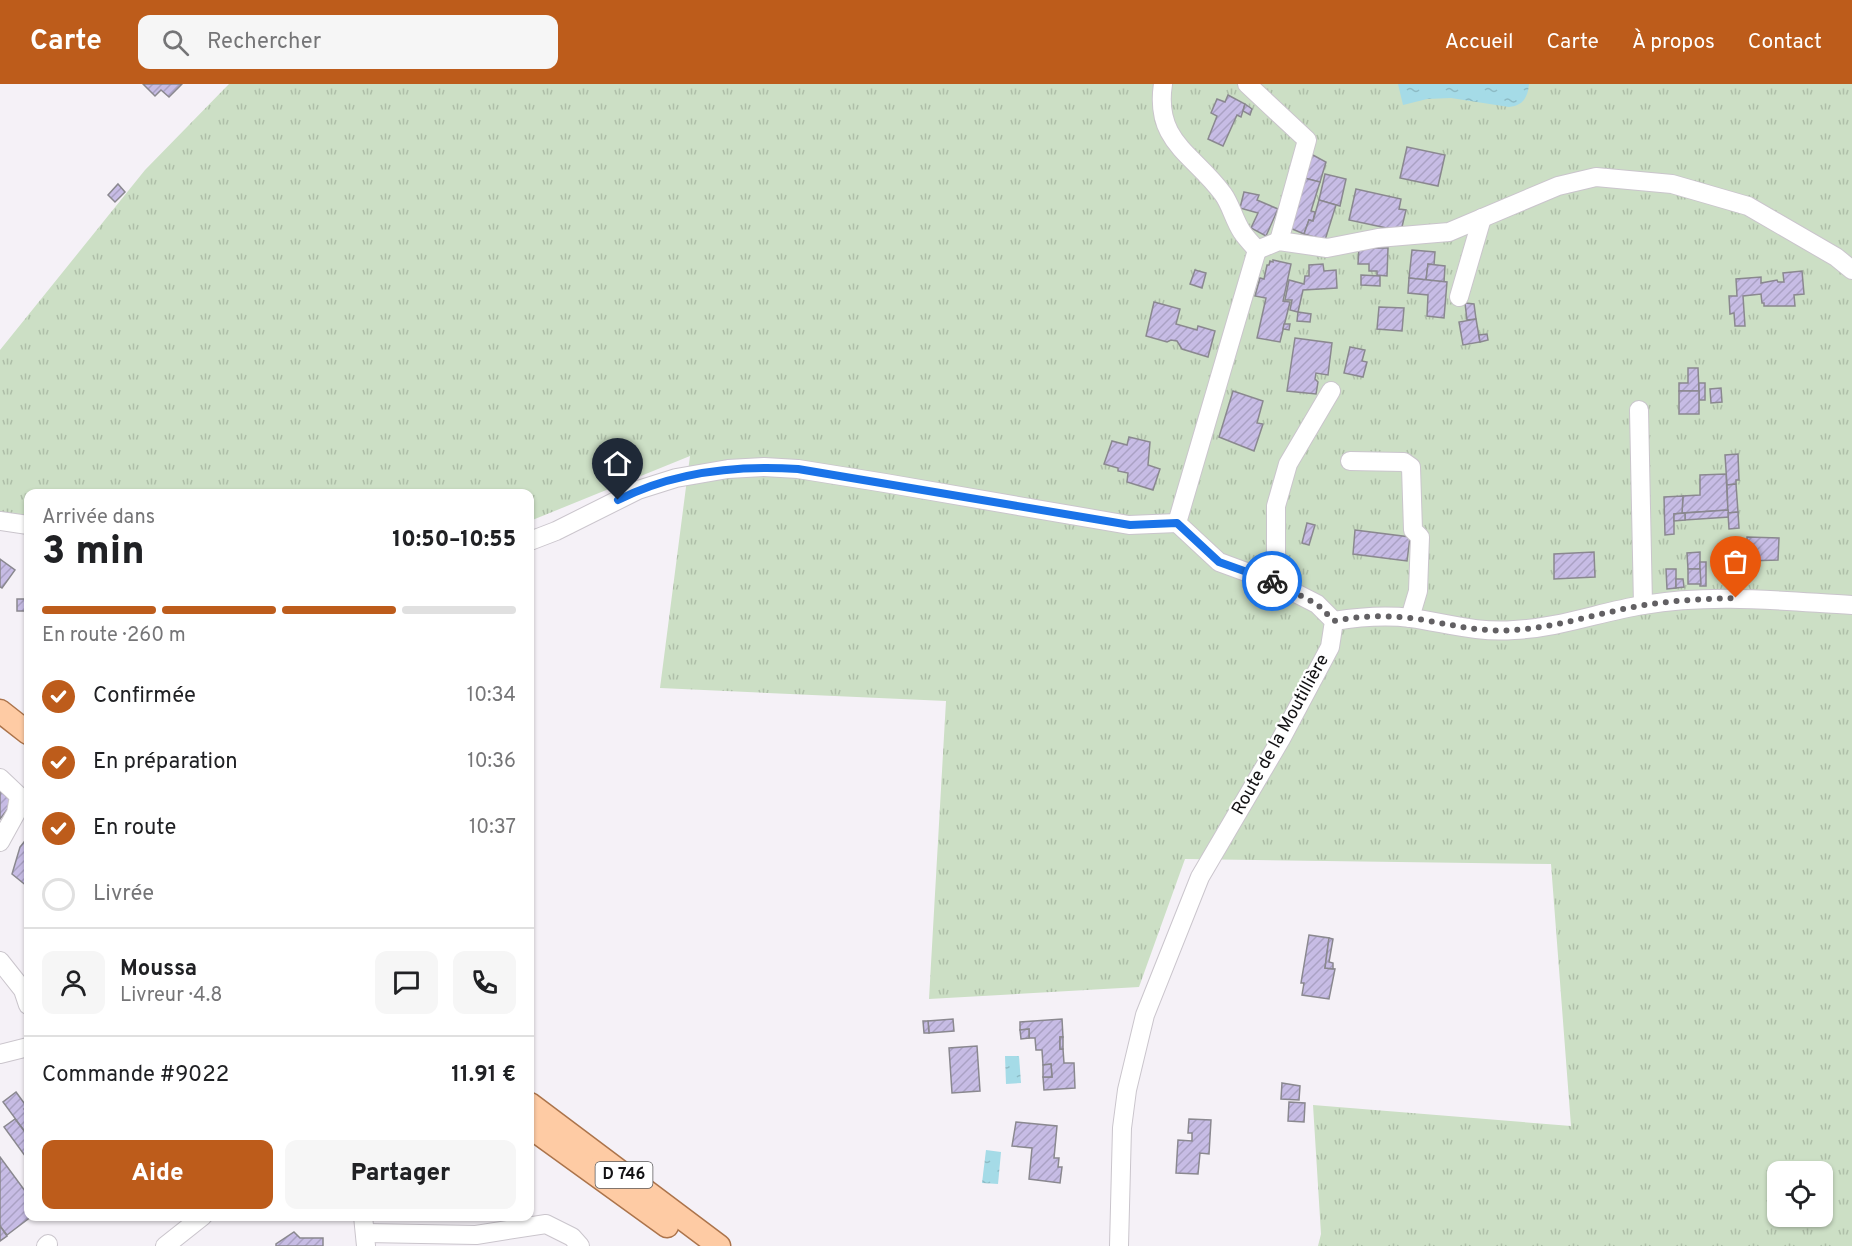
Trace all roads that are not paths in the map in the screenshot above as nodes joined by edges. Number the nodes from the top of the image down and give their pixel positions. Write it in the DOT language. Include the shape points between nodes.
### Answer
graph roads {
  1 [pos="1163,84"];
  2 [pos="1247,84"];
  3 [pos="1482,218"];
  4 [pos="1279,242"];
  5 [pos="1257,250"];
  6 [pos="1852,270"];
  7 [pos="1459,297"];
  8 [pos="1331,391"];
  9 [pos="1639,410"];
  10 [pos="1350,461"];
  11 [pos="0,520"];
  12 [pos="1177,523"];
  13 [pos="24,524"];
  14 [pos="534,539"];
  15 [pos="1276,583"];
  16 [pos="1643,605"];
  17 [pos="1852,605"];
  18 [pos="1410,618"];
  19 [pos="1334,621"];
  20 [pos="0,711"];
  21 [pos="24,730"];
  22 [pos="0,778"];
  23 [pos="0,842"];
  24 [pos="0,961"];
  25 [pos="24,993"];
  26 [pos="24,1048"];
  27 [pos="0,1054"];
  28 [pos="534,1107"];
  29 [pos="534,1120"];
  30 [pos="534,1130"];
  31 [pos="595,1153"];
  32 [pos="200,1221"];
  33 [pos="365,1232"];
  34 [pos="189,1239"];
  35 [pos="572,1243"];
  36 [pos="165,1246"];
  37 [pos="695,1246"];
  38 [pos="718,1246"];
  39 [pos="1119,1246"];
  1 -- 5 [label="street" via="1164,122 1176,144 1223,194"];
  2 -- 4 [label="street" via="1307,140"];
  3 -- 4 [label="street" via="1449,232 1378,238 1327,248"];
  3 -- 6 [label="street" via="1558,186 1596,177 1672,184 1748,207"];
  3 -- 7 [label="street"];
  4 -- 5 [label="street"];
  5 -- 12 [label="street"];
  8 -- 15 [label="street" via="1288,464 1276,506"];
  9 -- 16 [label="street"];
  10 -- 18 [label="street" via="1404,462 1411,467 1413,530 1420,537 1418,591"];
  11 -- 13 [label="street"];
  12 -- 14 [label="street" via="1130,525 874,481 764,467 676,478 638,490"];
  12 -- 15 [label="street" via="1219,562"];
  15 -- 19 [label="street" via="1317,604"];
  16 -- 17 [label="street" via="1736,598"];
  16 -- 18 [label="street" via="1554,626 1513,630 1464,629"];
  18 -- 19 [label="street" via="1361,616"];
  19 -- 39 [label="street, Route de la Moutillière" via="1330,647 1200,877 1145,1015 1122,1128"];
  20 -- 21 [label="main road"];
  22 -- 23 [label="street" via="19,796 16,813"];
  24 -- 25 [label="street"];
  26 -- 27 [label="street"];
  28 -- 31 [label="main road, D 746"];
  29 -- 31 [label="street"];
  30 -- 37 [label="main road, D 746"];
  31 -- 38 [label="main road, D 746"];
  32 -- 34 [label="street"];
  33 -- 35 [label="street" via="476,1235 546,1224"];
  34 -- 36 [label="street"];
}
